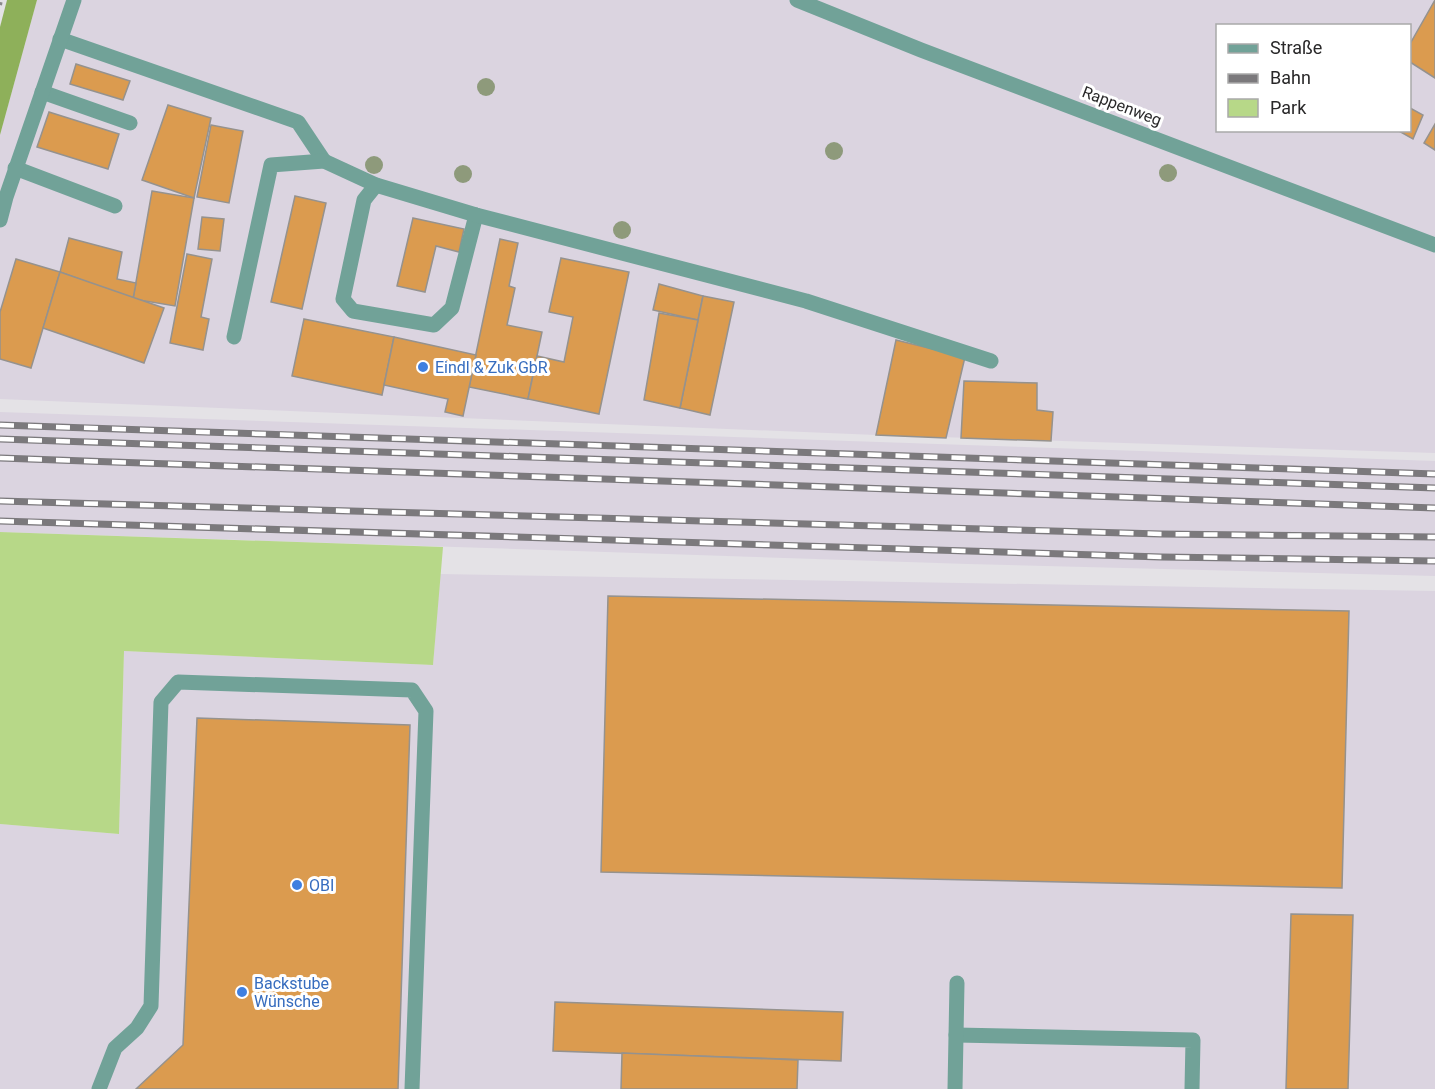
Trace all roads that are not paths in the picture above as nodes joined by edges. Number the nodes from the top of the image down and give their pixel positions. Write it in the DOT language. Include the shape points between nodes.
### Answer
graph roads {
  1 [pos="74,0"];
  2 [pos="797,0"];
  3 [pos="60,39"];
  4 [pos="42,92"];
  5 [pos="130,123"];
  6 [pos="324,161"];
  7 [pos="15,168"];
  8 [pos="376,185"];
  9 [pos="115,206"];
  10 [pos="476,215"];
  11 [pos="0,220"];
  12 [pos="1435,245"];
  13 [pos="234,337"];
  14 [pos="991,362"];
  15 [pos="957,984"];
  16 [pos="956,1035"];
  17 [pos="99,1089"];
  18 [pos="412,1089"];
  19 [pos="955,1089"];
  20 [pos="1192,1089"];
  1 -- 3 [label="street"];
  2 -- 12 [label="street, Rappenweg"];
  3 -- 4 [label="street"];
  3 -- 6 [label="street" via="298,122"];
  4 -- 5 [label="street"];
  4 -- 7 [label="street"];
  6 -- 8 [label="street"];
  6 -- 13 [label="street" via="271,165"];
  7 -- 9 [label="street"];
  7 -- 11 [label="street"];
  8 -- 10 [label="street"];
  8 -- 10 [label="street" via="364,200 343,299 353,311 434,325 452,308"];
  10 -- 14 [label="street" via="806,301"];
  15 -- 16 [label="street"];
  16 -- 19 [label="street"];
  16 -- 20 [label="street" via="1193,1040"];
  17 -- 18 [label="street" via="115,1048 137,1028 151,1006 161,702 178,682 412,690 426,711"];
}
